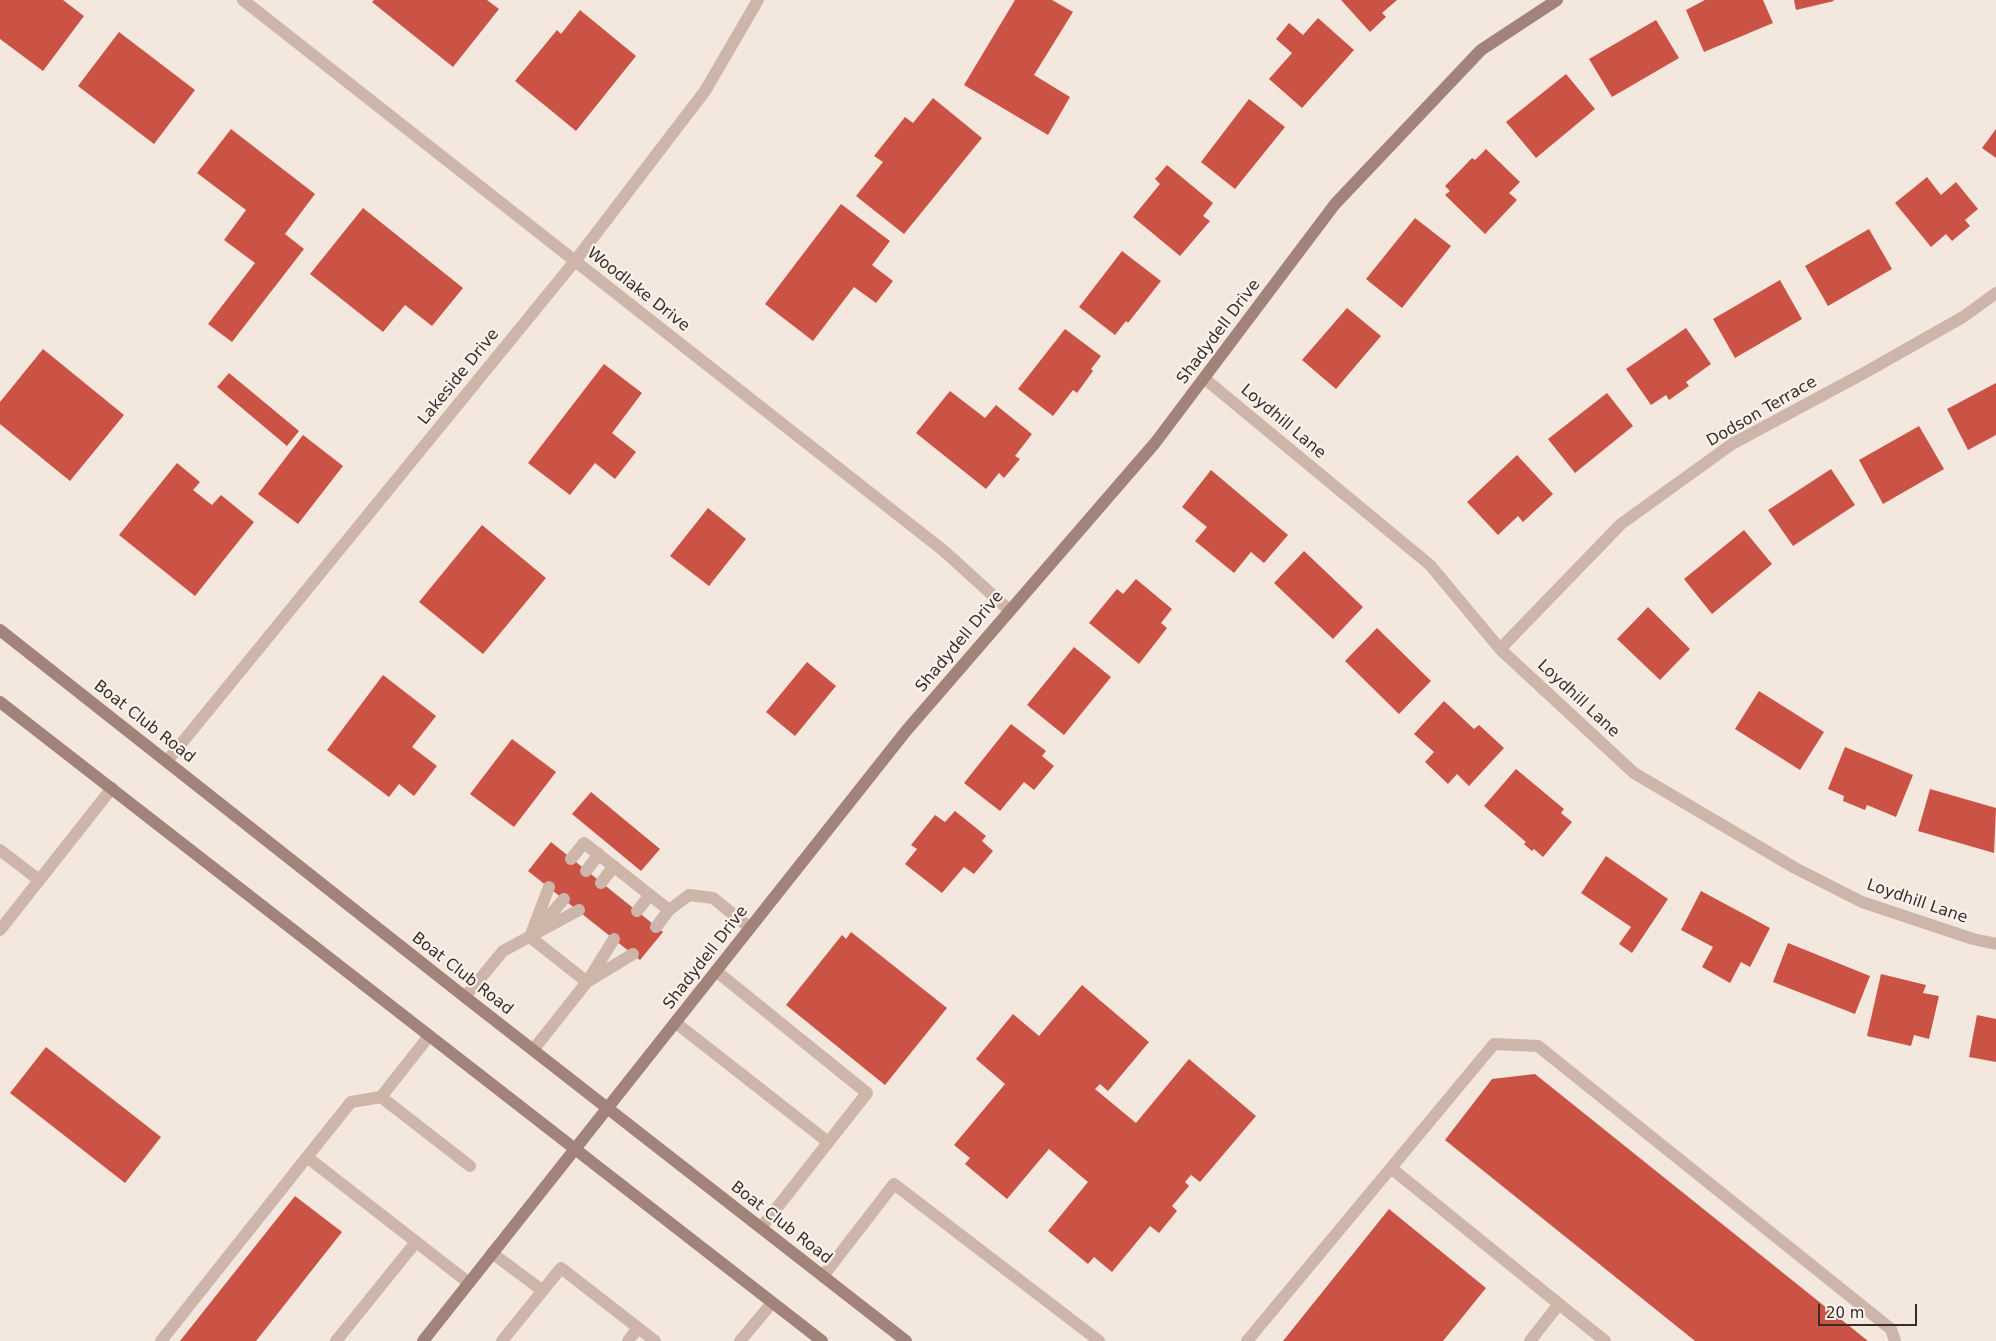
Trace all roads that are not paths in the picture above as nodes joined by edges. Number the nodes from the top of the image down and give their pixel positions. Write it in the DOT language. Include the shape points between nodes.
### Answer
graph roads {
  1 [pos="244,0"];
  2 [pos="758,0"];
  3 [pos="1557,0"];
  4 [pos="575,261"];
  5 [pos="1996,293"];
  6 [pos="1205,378"];
  7 [pos="1009,610"];
  8 [pos="0,630"];
  9 [pos="1500,649"];
  10 [pos="0,702"];
  11 [pos="167,760"];
  12 [pos="112,788"];
  13 [pos="0,850"];
  14 [pos="599,854"];
  15 [pos="571,859"];
  16 [pos="614,866"];
  17 [pos="586,871"];
  18 [pos="39,880"];
  19 [pos="601,883"];
  20 [pos="549,887"];
  21 [pos="650,895"];
  22 [pos="564,899"];
  23 [pos="579,910"];
  24 [pos="669,910"];
  25 [pos="637,911"];
  26 [pos="656,927"];
  27 [pos="750,928"];
  28 [pos="0,930"];
  29 [pos="530,937"];
  30 [pos="614,939"];
  31 [pos="1996,944"];
  32 [pos="633,954"];
  33 [pos="716,970"];
  34 [pos="587,982"];
  35 [pos="465,997"];
  36 [pos="676,1023"];
  37 [pos="428,1036"];
  38 [pos="533,1050"];
  39 [pos="382,1097"];
  40 [pos="607,1108"];
  41 [pos="828,1142"];
  42 [pos="575,1149"];
  43 [pos="307,1157"];
  44 [pos="470,1166"];
  45 [pos="1391,1168"];
  46 [pos="761,1228"];
  47 [pos="416,1242"];
  48 [pos="492,1254"];
  49 [pos="823,1276"];
  50 [pos="469,1283"];
  51 [pos="543,1291"];
  52 [pos="772,1302"];
  53 [pos="1559,1304"];
  54 [pos="638,1328"];
  55 [pos="162,1341"];
  56 [pos="336,1341"];
  57 [pos="423,1341"];
  58 [pos="502,1341"];
  59 [pos="628,1341"];
  60 [pos="654,1341"];
  61 [pos="740,1341"];
  62 [pos="822,1341"];
  63 [pos="906,1341"];
  64 [pos="1099,1341"];
  65 [pos="1247,1341"];
  66 [pos="1530,1341"];
  67 [pos="1605,1341"];
  68 [pos="1895,1341"];
  1 -- 4 [label="street, Woodlake Drive"];
  2 -- 4 [label="street, Lakeside Drive" via="705,92"];
  3 -- 6 [label="main road, Shadydell Drive" via="1481,50 1335,204"];
  4 -- 7 [label="street, Woodlake Drive" via="944,552"];
  4 -- 11 [label="street, Lakeside Drive"];
  5 -- 9 [label="street, Dodson Terrace" via="1955,322 1732,444 1621,524"];
  6 -- 7 [label="main road, Shadydell Drive" via="1155,443"];
  6 -- 9 [label="street, Loydhill Lane" via="1430,565"];
  7 -- 27 [label="main road, Shadydell Drive" via="906,731"];
  8 -- 11 [label="main road, Boat Club Road"];
  9 -- 31 [label="street, Loydhill Lane" via="1634,773 1795,868 1862,902"];
  10 -- 12 [label="main road"];
  11 -- 35 [label="main road, Boat Club Road"];
  12 -- 18 [label="street"];
  12 -- 37 [label="main road"];
  13 -- 18 [label="street"];
  14 -- 15 [label="street" via="584,843"];
  14 -- 16 [label="street"];
  14 -- 17 [label="street"];
  16 -- 19 [label="street"];
  16 -- 21 [label="street"];
  18 -- 28 [label="street"];
  20 -- 29 [label="street"];
  21 -- 24 [label="street"];
  21 -- 25 [label="street"];
  22 -- 29 [label="street"];
  23 -- 29 [label="street"];
  24 -- 26 [label="street"];
  24 -- 27 [label="street" via="688,895 713,898"];
  27 -- 33 [label="main road, Shadydell Drive"];
  29 -- 34 [label="street"];
  29 -- 35 [label="street" via="503,951"];
  30 -- 34 [label="street"];
  32 -- 34 [label="street"];
  33 -- 36 [label="main road, Shadydell Drive"];
  33 -- 41 [label="street" via="867,1093"];
  34 -- 38 [label="street"];
  35 -- 38 [label="main road, Boat Club Road"];
  36 -- 40 [label="main road, Shadydell Drive"];
  36 -- 41 [label="street"];
  37 -- 39 [label="street"];
  37 -- 42 [label="main road"];
  38 -- 40 [label="main road, Boat Club Road"];
  39 -- 43 [label="street" via="351,1102"];
  39 -- 44 [label="street"];
  40 -- 42 [label="main road, Shadydell Drive"];
  40 -- 46 [label="main road, Boat Club Road"];
  41 -- 46 [label="street"];
  42 -- 48 [label="main road, Shadydell Drive"];
  42 -- 52 [label="main road"];
  43 -- 47 [label="street"];
  43 -- 55 [label="street"];
  45 -- 53 [label="street"];
  45 -- 65 [label="street"];
  45 -- 68 [label="street" via="1494,1044 1538,1046 1891,1329"];
  46 -- 49 [label="main road, Boat Club Road"];
  47 -- 50 [label="street"];
  47 -- 56 [label="street"];
  48 -- 50 [label="main road, Shadydell Drive"];
  48 -- 51 [label="street"];
  49 -- 63 [label="main road, Boat Club Road"];
  49 -- 64 [label="street" via="894,1184"];
  50 -- 57 [label="main road, Shadydell Drive"];
  51 -- 54 [label="street" via="561,1268"];
  51 -- 58 [label="street"];
  52 -- 61 [label="street"];
  52 -- 62 [label="main road"];
  53 -- 66 [label="street"];
  53 -- 67 [label="street"];
  54 -- 59 [label="street"];
  54 -- 60 [label="street"];
}
